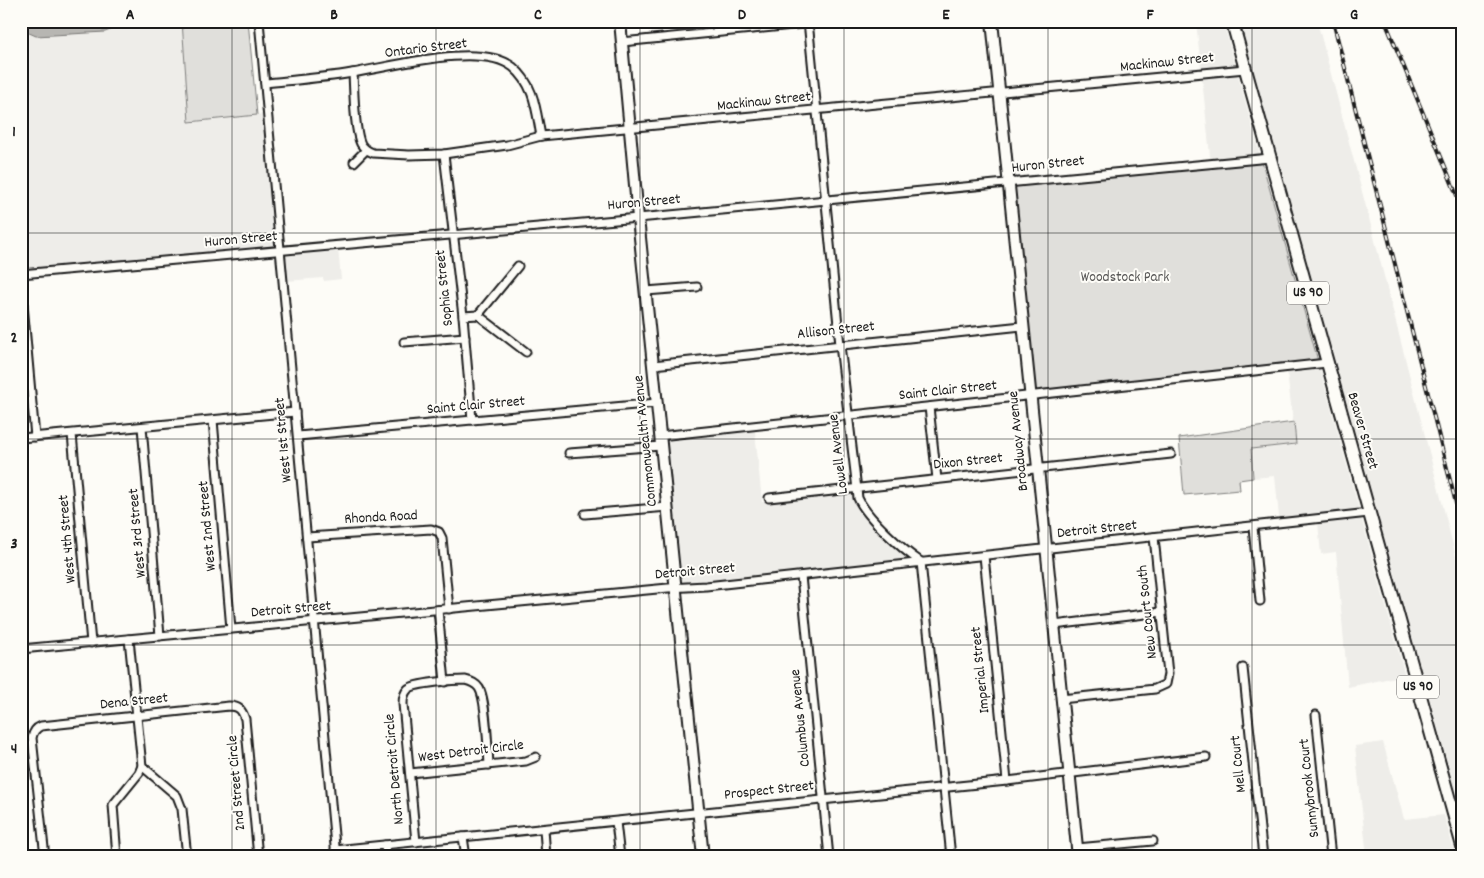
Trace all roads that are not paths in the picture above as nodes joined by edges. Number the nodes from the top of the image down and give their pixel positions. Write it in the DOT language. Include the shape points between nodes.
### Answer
graph roads {
  1 [pos="258,21"];
  2 [pos="620,21"];
  3 [pos="833,21"];
  4 [pos="992,21"];
  5 [pos="1232,21"];
  6 [pos="808,22"];
  7 [pos="622,42"];
  8 [pos="1245,69"];
  9 [pos="353,73"];
  10 [pos="265,83"];
  11 [pos="999,93"];
  12 [pos="817,110"];
  13 [pos="631,128"];
  14 [pos="541,136"];
  15 [pos="366,150"];
  16 [pos="444,154"];
  17 [pos="1270,158"];
  18 [pos="354,162"];
  19 [pos="1008,182"];
  20 [pos="826,200"];
  21 [pos="638,218"];
  22 [pos="453,234"];
  23 [pos="280,250"];
  24 [pos="518,266"];
  25 [pos="21,274"];
  26 [pos="21,282"];
  27 [pos="697,287"];
  28 [pos="646,291"];
  29 [pos="478,315"];
  30 [pos="463,316"];
  31 [pos="1022,326"];
  32 [pos="464,337"];
  33 [pos="404,342"];
  34 [pos="840,345"];
  35 [pos="526,352"];
  36 [pos="1327,363"];
  37 [pos="653,365"];
  38 [pos="1030,396"];
  39 [pos="657,403"];
  40 [pos="929,406"];
  41 [pos="295,412"];
  42 [pos="848,416"];
  43 [pos="213,420"];
  44 [pos="472,420"];
  45 [pos="142,427"];
  46 [pos="72,434"];
  47 [pos="298,436"];
  48 [pos="35,437"];
  49 [pos="21,438"];
  50 [pos="661,441"];
  51 [pos="569,453"];
  52 [pos="1170,454"];
  53 [pos="1038,469"];
  54 [pos="937,479"];
  55 [pos="856,489"];
  56 [pos="769,498"];
  57 [pos="668,507"];
  58 [pos="1369,513"];
  59 [pos="585,514"];
  60 [pos="1253,527"];
  61 [pos="306,537"];
  62 [pos="1154,537"];
  63 [pos="1045,550"];
  64 [pos="984,556"];
  65 [pos="922,562"];
  66 [pos="801,576"];
  67 [pos="675,588"];
  68 [pos="1260,601"];
  69 [pos="449,609"];
  70 [pos="438,610"];
  71 [pos="1162,612"];
  72 [pos="314,622"];
  73 [pos="1054,625"];
  74 [pos="231,629"];
  75 [pos="160,636"];
  76 [pos="129,639"];
  77 [pos="91,643"];
  78 [pos="21,644"];
  79 [pos="22,649"];
  80 [pos="1243,668"];
  81 [pos="445,682"];
  82 [pos="1061,699"];
  83 [pos="239,708"];
  84 [pos="138,715"];
  85 [pos="1316,715"];
  86 [pos="536,757"];
  87 [pos="1206,757"];
  88 [pos="489,765"];
  89 [pos="142,766"];
  90 [pos="410,773"];
  91 [pos="1069,773"];
  92 [pos="1007,781"];
  93 [pos="944,786"];
  94 [pos="823,799"];
  95 [pos="698,813"];
  96 [pos="616,822"];
  97 [pos="544,829"];
  98 [pos="464,837"];
  99 [pos="1153,841"];
  100 [pos="416,842"];
  101 [pos="384,845"];
  102 [pos="1463,848"];
  103 [pos="1077,852"];
  104 [pos="335,854"];
  105 [pos="45,857"];
  106 [pos="117,857"];
  107 [pos="187,857"];
  108 [pos="258,857"];
  109 [pos="386,857"];
  110 [pos="466,857"];
  111 [pos="546,857"];
  112 [pos="620,857"];
  113 [pos="703,857"];
  114 [pos="829,857"];
  115 [pos="951,857"];
  116 [pos="1263,857"];
  117 [pos="1332,857"];
  1 -- 10 [label="street, West 1st Street"];
  2 -- 7 [label="main road, Commonwealth Avenue"];
  3 -- 6 [label="street"];
  4 -- 11 [label="main road, Broadway Avenue"];
  5 -- 8 [label="main road, Beaver Street / US 90"];
  6 -- 7 [label="street"];
  6 -- 12 [label="street, Lowell Avenue"];
  7 -- 13 [label="main road, Commonwealth Avenue"];
  8 -- 11 [label="street, Mackinaw Street"];
  8 -- 17 [label="main road, Beaver Street / US 90"];
  9 -- 10 [label="street, Ontario Street"];
  9 -- 14 [label="street, Ontario Street" via="439,58 482,57 504,62 518,72 530,89"];
  9 -- 15 [label="street" via="357,124"];
  10 -- 23 [label="street, West 1st Street"];
  11 -- 12 [label="street, Mackinaw Street"];
  11 -- 19 [label="main road, Broadway Avenue"];
  12 -- 13 [label="street, Mackinaw Street"];
  12 -- 20 [label="street, Lowell Avenue"];
  13 -- 14 [label="street, Mackinaw Street"];
  13 -- 21 [label="main road, Commonwealth Avenue"];
  14 -- 16 [label="street, Mackinaw Street" via="507,145"];
  15 -- 16 [label="street, Mackinaw Street" via="409,156"];
  15 -- 18 [label="street"];
  16 -- 22 [label="street, Sophia Street"];
  17 -- 19 [label="street, Huron Street"];
  17 -- 36 [label="main road, Beaver Street / US 90"];
  19 -- 20 [label="street, Huron Street"];
  19 -- 31 [label="main road, Broadway Avenue"];
  20 -- 21 [label="street, Huron Street"];
  20 -- 34 [label="street, Lowell Avenue"];
  21 -- 22 [label="street, Huron Street"];
  21 -- 28 [label="main road, Commonwealth Avenue"];
  22 -- 23 [label="street, Huron Street"];
  22 -- 30 [label="street, Sophia Street"];
  23 -- 25 [label="street, Huron Street"];
  23 -- 41 [label="street, West 1st Street"];
  24 -- 29 [label="street"];
  26 -- 48 [label="street"];
  27 -- 28 [label="street"];
  28 -- 37 [label="main road, Commonwealth Avenue"];
  29 -- 30 [label="street"];
  29 -- 35 [label="street"];
  30 -- 32 [label="street, Sophia Street"];
  31 -- 34 [label="street, Allison Street"];
  31 -- 38 [label="main road, Broadway Avenue"];
  32 -- 33 [label="street"];
  32 -- 44 [label="street, Sophia Street"];
  34 -- 37 [label="street, Allison Street"];
  34 -- 42 [label="street, Lowell Avenue"];
  36 -- 38 [label="street, Saint Clair Street"];
  36 -- 58 [label="main road, Beaver Street / US 90"];
  37 -- 39 [label="main road, Commonwealth Avenue"];
  38 -- 40 [label="street, Saint Clair Street"];
  38 -- 53 [label="main road, Broadway Avenue"];
  39 -- 44 [label="street, Saint Clair Street"];
  39 -- 50 [label="main road, Commonwealth Avenue"];
  40 -- 42 [label="street, Saint Clair Street"];
  40 -- 54 [label="street"];
  41 -- 43 [label="street"];
  41 -- 47 [label="street, West 1st Street"];
  42 -- 50 [label="street, Saint Clair Street"];
  42 -- 55 [label="street, Lowell Avenue"];
  43 -- 45 [label="street"];
  43 -- 74 [label="street, West 2nd Street"];
  44 -- 47 [label="street, Saint Clair Street"];
  45 -- 46 [label="street"];
  45 -- 75 [label="street, West 3rd Street"];
  46 -- 48 [label="street"];
  46 -- 77 [label="street, West 4th Street"];
  47 -- 61 [label="street, West 1st Street"];
  48 -- 49 [label="street"];
  50 -- 51 [label="street, Saint Clair Street"];
  50 -- 57 [label="main road, Commonwealth Avenue"];
  52 -- 53 [label="street, Dixon Street"];
  53 -- 54 [label="street, Dixon Street"];
  53 -- 63 [label="main road, Broadway Avenue"];
  54 -- 55 [label="street, Dixon Street"];
  55 -- 56 [label="street, Dixon Street"];
  55 -- 65 [label="street, Lowell Avenue" via="866,513"];
  57 -- 59 [label="street"];
  57 -- 67 [label="main road, Commonwealth Avenue"];
  58 -- 60 [label="street, Detroit Street"];
  58 -- 102 [label="main road, Beaver Street / US 90"];
  60 -- 62 [label="street, Detroit Street"];
  60 -- 68 [label="street"];
  61 -- 69 [label="street, Rhonda Road" via="431,529 439,532"];
  61 -- 72 [label="street, West 1st Street"];
  62 -- 63 [label="street, Detroit Street"];
  62 -- 71 [label="street, New Court South"];
  63 -- 64 [label="street, Detroit Street"];
  63 -- 73 [label="main road, Broadway Avenue"];
  64 -- 65 [label="street, Detroit Street"];
  64 -- 92 [label="street, Imperial Street"];
  65 -- 66 [label="street, Detroit Street"];
  65 -- 93 [label="street"];
  66 -- 67 [label="street, Detroit Street"];
  66 -- 94 [label="street, Columbus Avenue"];
  67 -- 69 [label="street, Detroit Street"];
  67 -- 95 [label="main road, Commonwealth Avenue"];
  69 -- 70 [label="street, Detroit Street"];
  70 -- 72 [label="street, Detroit Street"];
  70 -- 81 [label="street"];
  71 -- 73 [label="street"];
  71 -- 82 [label="street, New Court South" via="1168,674 1166,684 1155,689"];
  72 -- 74 [label="street, Detroit Street"];
  72 -- 104 [label="street, West 1st Street"];
  73 -- 82 [label="main road, Broadway Avenue"];
  74 -- 75 [label="street, Detroit Street"];
  75 -- 76 [label="street, Detroit Street"];
  76 -- 77 [label="street, Detroit Street"];
  76 -- 84 [label="street"];
  77 -- 79 [label="street, Detroit Street"];
  78 -- 79 [label="street"];
  80 -- 116 [label="street, Mell Court"];
  81 -- 88 [label="street" via="466,680 475,684 482,695"];
  81 -- 90 [label="street, North Detroit Circle" via="415,686 404,694"];
  82 -- 91 [label="main road, Broadway Avenue"];
  83 -- 84 [label="street, Dena Street" via="229,706"];
  83 -- 108 [label="street, 2nd Street Circle" via="245,719"];
  84 -- 89 [label="street"];
  84 -- 105 [label="street, Dena Street" via="41,726 34,731 32,738"];
  85 -- 117 [label="street, Sunnybrook Court"];
  86 -- 88 [label="street, West Detroit Circle"];
  87 -- 91 [label="street, Prospect Street"];
  88 -- 90 [label="street, West Detroit Circle"];
  89 -- 106 [label="street" via="113,805"];
  89 -- 107 [label="street" via="177,796 182,809"];
  90 -- 100 [label="street, North Detroit Circle"];
  91 -- 92 [label="street, Prospect Street"];
  91 -- 103 [label="main road, Broadway Avenue"];
  92 -- 93 [label="street, Prospect Street"];
  93 -- 94 [label="street, Prospect Street"];
  93 -- 115 [label="street"];
  94 -- 95 [label="street, Prospect Street"];
  94 -- 114 [label="street, Columbus Avenue"];
  95 -- 96 [label="street, Prospect Street"];
  95 -- 113 [label="main road, Commonwealth Avenue"];
  96 -- 97 [label="street, Prospect Street"];
  96 -- 112 [label="street"];
  97 -- 98 [label="street, Prospect Street"];
  97 -- 111 [label="street"];
  98 -- 100 [label="street, Prospect Street"];
  98 -- 110 [label="street"];
  99 -- 103 [label="street"];
  100 -- 101 [label="street, Prospect Street"];
  101 -- 104 [label="street, Prospect Street"];
  101 -- 109 [label="street"];
}
